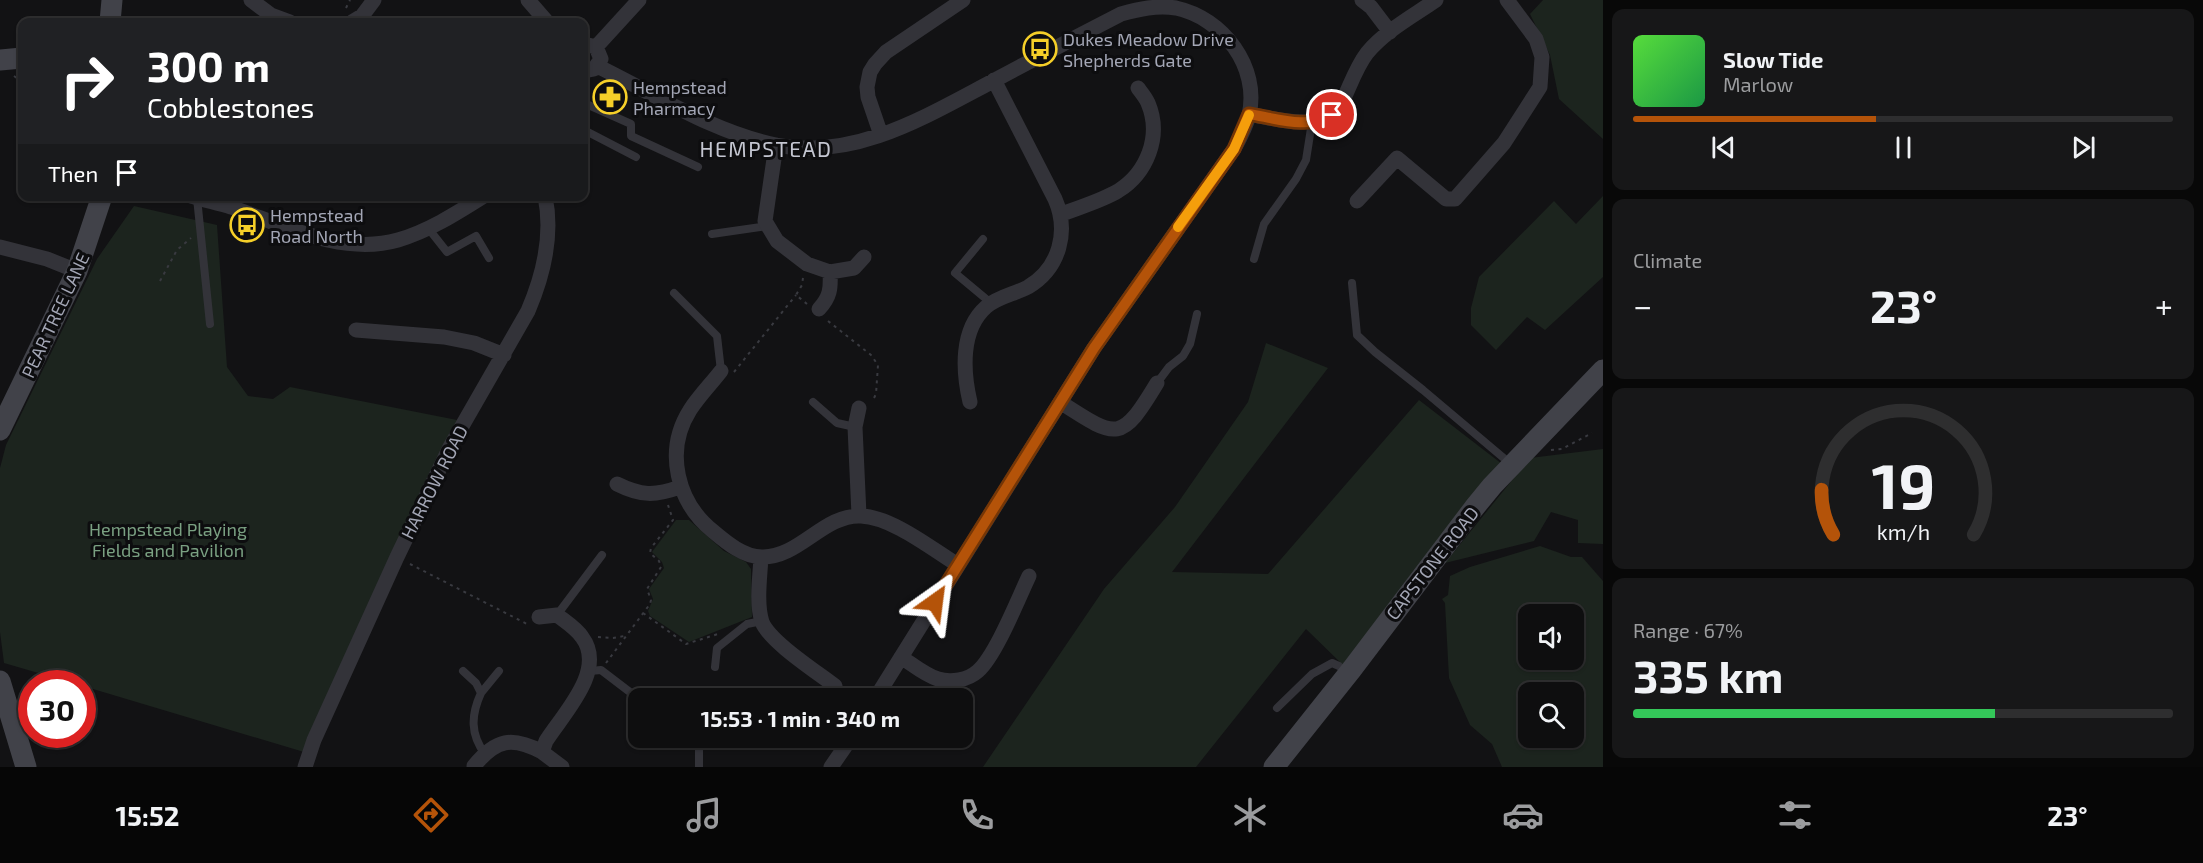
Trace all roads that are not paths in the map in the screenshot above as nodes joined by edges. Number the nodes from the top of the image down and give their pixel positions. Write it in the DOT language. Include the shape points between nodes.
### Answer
graph roads {
  1 [pos="112,0"];
  2 [pos="251,0"];
  3 [pos="374,0"];
  4 [pos="528,0"];
  5 [pos="963,0"];
  6 [pos="1362,0"];
  7 [pos="1436,0"];
  8 [pos="1507,0"];
  9 [pos="633,2"];
  10 [pos="1141,4"];
  11 [pos="110,18"];
  12 [pos="279,18"];
  13 [pos="359,18"];
  14 [pos="544,18"];
  15 [pos="1390,32"];
  16 [pos="590,45"];
  17 [pos="18,58"];
  18 [pos="0,60"];
  19 [pos="590,69"];
  20 [pos="994,80"];
  21 [pos="1138,88"];
  22 [pos="588,105"];
  23 [pos="1249,114"];
  24 [pos="1312,122"];
  25 [pos="588,132"];
  26 [pos="881,135"];
  27 [pos="776,145"];
  28 [pos="636,157"];
  29 [pos="698,167"];
  30 [pos="100,201"];
  31 [pos="195,201"];
  32 [pos="208,201"];
  33 [pos="475,201"];
  34 [pos="545,201"];
  35 [pos="1357,201"];
  36 [pos="1062,214"];
  37 [pos="767,226"];
  38 [pos="428,228"];
  39 [pos="712,234"];
  40 [pos="983,239"];
  41 [pos="0,247"];
  42 [pos="864,257"];
  43 [pos="489,258"];
  44 [pos="1254,259"];
  45 [pos="77,270"];
  46 [pos="830,272"];
  47 [pos="1352,283"];
  48 [pos="674,293"];
  49 [pos="992,303"];
  50 [pos="817,311"];
  51 [pos="1197,314"];
  52 [pos="210,324"];
  53 [pos="356,330"];
  54 [pos="504,355"];
  55 [pos="1603,370"];
  56 [pos="721,371"];
  57 [pos="1157,383"];
  58 [pos="813,402"];
  59 [pos="970,402"];
  60 [pos="1060,402"];
  61 [pos="6,403"];
  62 [pos="859,408"];
  63 [pos="855,427"];
  64 [pos="0,430"];
  65 [pos="1520,459"];
  66 [pos="617,484"];
  67 [pos="680,487"];
  68 [pos="859,515"];
  69 [pos="602,555"];
  70 [pos="761,557"];
  71 [pos="958,565"];
  72 [pos="1029,576"];
  73 [pos="557,615"];
  74 [pos="539,617"];
  75 [pos="762,621"];
  76 [pos="901,657"];
  77 [pos="716,667"];
  78 [pos="463,671"];
  79 [pos="499,671"];
  80 [pos="595,671"];
  81 [pos="1348,675"];
  82 [pos="0,681"];
  83 [pos="835,686"];
  84 [pos="882,688"];
  85 [pos="628,692"];
  86 [pos="481,693"];
  87 [pos="1277,708"];
  88 [pos="699,748"];
  89 [pos="844,748"];
  90 [pos="542,752"];
  91 [pos="485,754"];
  92 [pos="474,766"];
  93 [pos="26,767"];
  94 [pos="305,767"];
  95 [pos="562,767"];
  96 [pos="699,767"];
  97 [pos="831,767"];
  98 [pos="1274,767"];
  1 -- 11 [label="street"];
  2 -- 12 [label="street"];
  3 -- 13 [label="street"];
  4 -- 14 [label="street"];
  5 -- 26 [label="street" via="886,52 870,72 868,97"];
  6 -- 15 [label="street"];
  7 -- 15 [label="street"];
  8 -- 35 [label="street" via="1536,39 1542,57 1540,87 1504,143 1455,199 1446,200 1397,158"];
  9 -- 16 [label="street"];
  10 -- 20 [label="street"];
  10 -- 23 [label="street" via="1185,10 1226,35 1248,78"];
  15 -- 24 [label="street" via="1367,53 1337,110 1328,118"];
  16 -- 19 [label="street" via="601,59"];
  17 -- 18 [label="street"];
  19 -- 27 [label="street" via="732,132"];
  20 -- 26 [label="street"];
  20 -- 36 [label="street"];
  21 -- 36 [label="street" via="1148,103 1154,130 1145,163 1131,182 1116,192"];
  22 -- 29 [label="lane" via="631,124 631,136"];
  23 -- 24 [label="street"];
  23 -- 60 [label="street" via="1234,149"];
  24 -- 44 [label="lane" via="1306,160 1263,224"];
  25 -- 28 [label="lane"];
  26 -- 27 [label="street" via="828,148"];
  27 -- 37 [label="street" via="765,213"];
  30 -- 45 [label="street, PEAR TREE LANE"];
  31 -- 52 [label="lane"];
  32 -- 38 [label="street" via="302,233 349,243 397,240"];
  33 -- 38 [label="street"];
  34 -- 54 [label="street, HARROW ROAD" via="548,229 536,291"];
  36 -- 49 [label="street" via="1058,251 1045,273 1026,288"];
  37 -- 39 [label="lane"];
  37 -- 46 [label="street" via="777,241 807,264"];
  38 -- 43 [label="lane" via="447,252 476,236"];
  40 -- 49 [label="lane" via="955,273"];
  41 -- 45 [label="street"];
  42 -- 46 [label="street" via="854,268"];
  45 -- 61 [label="street, PEAR TREE LANE"];
  46 -- 50 [label="street" via="831,291"];
  47 -- 65 [label="lane" via="1357,334 1423,390"];
  48 -- 56 [label="lane" via="717,336"];
  49 -- 59 [label="street" via="978,317 968,341 964,368"];
  51 -- 57 [label="lane" via="1184,356"];
  53 -- 54 [label="street" via="444,337"];
  54 -- 94 [label="street, HARROW ROAD" via="450,447"];
  55 -- 65 [label="street, CAPSTONE ROAD"];
  56 -- 67 [label="street" via="690,411 680,434"];
  57 -- 60 [label="street" via="1137,415 1119,429 1095,424"];
  58 -- 63 [label="lane" via="837,423"];
  60 -- 71 [label="street"];
  61 -- 64 [label="street, PEAR TREE LANE"];
  62 -- 63 [label="street"];
  63 -- 68 [label="street"];
  65 -- 81 [label="street, CAPSTONE ROAD" via="1474,508"];
  66 -- 67 [label="street" via="640,494"];
  67 -- 70 [label="street" via="692,510 711,530 737,549"];
  68 -- 70 [label="street" via="830,525 781,553"];
  68 -- 71 [label="street" via="880,520"];
  69 -- 73 [label="lane"];
  70 -- 75 [label="street"];
  71 -- 76 [label="street"];
  72 -- 76 [label="street" via="993,649 973,674 958,680 937,679"];
  73 -- 74 [label="street"];
  73 -- 80 [label="street" via="583,638"];
  75 -- 77 [label="lane" via="747,624 717,648"];
  75 -- 83 [label="street" via="778,642"];
  76 -- 84 [label="street"];
  78 -- 86 [label="lane"];
  79 -- 86 [label="lane"];
  80 -- 85 [label="lane"];
  80 -- 90 [label="street"];
  81 -- 87 [label="lane" via="1332,663 1312,674"];
  81 -- 98 [label="street, CAPSTONE ROAD"];
  82 -- 93 [label="street"];
  86 -- 91 [label="lane" via="472,713"];
  88 -- 96 [label="lane"];
  89 -- 97 [label="street"];
  90 -- 91 [label="street" via="512,741 503,742"];
  90 -- 95 [label="street"];
  91 -- 92 [label="street"];
}
